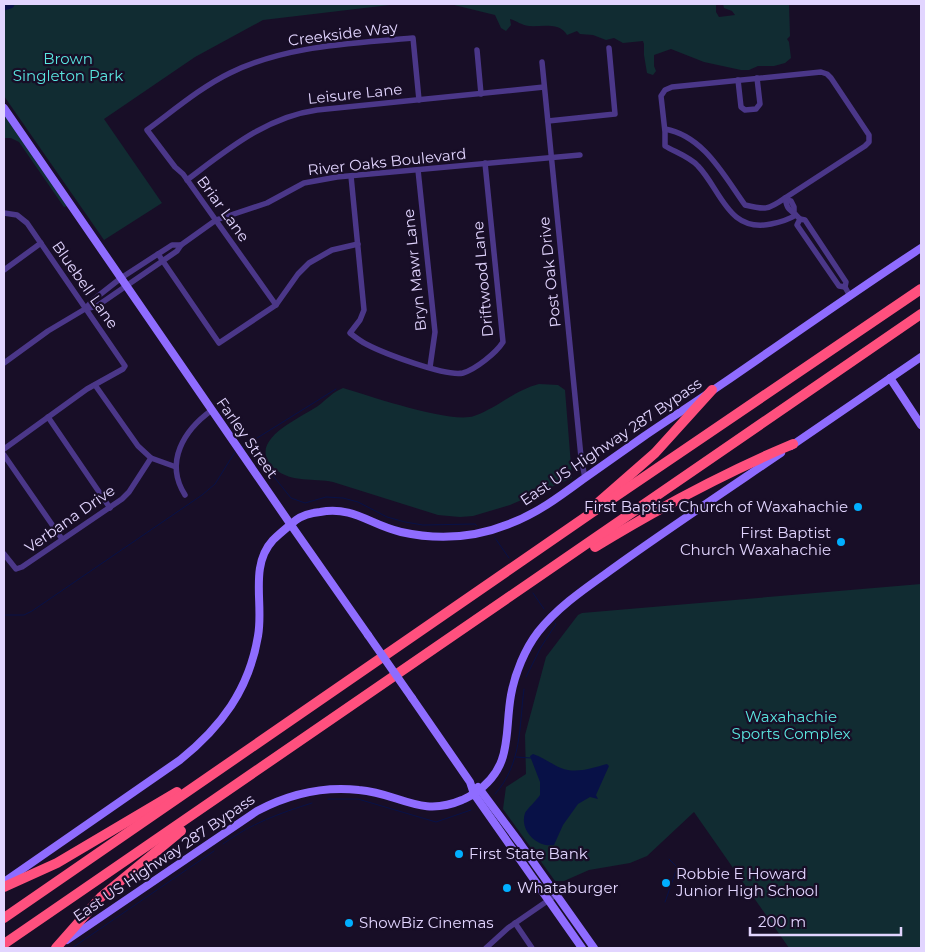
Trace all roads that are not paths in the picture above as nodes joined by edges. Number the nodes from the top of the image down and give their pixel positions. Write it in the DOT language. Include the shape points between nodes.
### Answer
graph roads {
  1 [pos="609,48"];
  2 [pos="477,50"];
  3 [pos="542,62"];
  4 [pos="757,78"];
  5 [pos="738,80"];
  6 [pos="544,88"];
  7 [pos="481,94"];
  8 [pos="419,100"];
  9 [pos="4,108"];
  10 [pos="548,121"];
  11 [pos="665,129"];
  12 [pos="147,130"];
  13 [pos="580,155"];
  14 [pos="552,158"];
  15 [pos="485,163"];
  16 [pos="418,170"];
  17 [pos="351,176"];
  18 [pos="186,180"];
  19 [pos="786,199"];
  20 [pos="4,213"];
  21 [pos="797,215"];
  22 [pos="216,220"];
  23 [pos="41,243"];
  24 [pos="181,244"];
  25 [pos="358,244"];
  26 [pos="921,248"];
  27 [pos="158,254"];
  28 [pos="163,261"];
  29 [pos="4,270"];
  30 [pos="124,282"];
  31 [pos="845,287"];
  32 [pos="921,289"];
  33 [pos="850,296"];
  34 [pos="276,305"];
  35 [pos="86,309"];
  36 [pos="921,314"];
  37 [pos="921,357"];
  38 [pos="4,362"];
  39 [pos="430,367"];
  40 [pos="890,378"];
  41 [pos="95,385"];
  42 [pos="712,390"];
  43 [pos="212,410"];
  44 [pos="48,417"];
  45 [pos="921,425"];
  46 [pos="793,444"];
  47 [pos="4,448"];
  48 [pos="4,455"];
  49 [pos="151,458"];
  50 [pos="176,467"];
  51 [pos="585,478"];
  52 [pos="185,495"];
  53 [pos="110,508"];
  54 [pos="290,526"];
  55 [pos="559,536"];
  56 [pos="62,539"];
  57 [pos="4,554"];
  58 [pos="550,570"];
  59 [pos="261,768"];
  60 [pos="470,782"];
  61 [pos="201,783"];
  62 [pos="481,788"];
  63 [pos="474,794"];
  64 [pos="4,882"];
  65 [pos="4,887"];
  66 [pos="556,895"];
  67 [pos="548,900"];
  68 [pos="4,918"];
  69 [pos="515,923"];
  70 [pos="4,944"];
  71 [pos="56,948"];
  72 [pos="486,948"];
  73 [pos="532,948"];
  74 [pos="582,948"];
  75 [pos="594,948"];
  1 -- 10 [label="street" via="616,114"];
  2 -- 7 [label="street"];
  3 -- 6 [label="street, Post Oak Drive"];
  4 -- 5 [label="street"];
  4 -- 5 [label="street" via="760,104 756,109 745,110 741,106"];
  4 -- 19 [label="street" via="827,74 868,135 869,142 865,146"];
  5 -- 11 [label="street" via="665,90 661,96"];
  6 -- 7 [label="street, Leisure Lane"];
  6 -- 10 [label="street, Post Oak Drive"];
  7 -- 8 [label="street, Leisure Lane"];
  8 -- 12 [label="street, Creekside Way" via="413,38 302,49 273,56 227,75"];
  8 -- 18 [label="street, Leisure Lane" via="294,114 250,134"];
  9 -- 30 [label="main road, Farley Street"];
  10 -- 14 [label="street, Post Oak Drive"];
  11 -- 19 [label="street" via="676,131 707,152 745,205 771,208"];
  11 -- 21 [label="street" via="665,146 698,165 728,209 742,221 760,226"];
  12 -- 18 [label="street, Briar Lane"];
  13 -- 14 [label="street, River Oaks Boulevard"];
  14 -- 15 [label="street, River Oaks Boulevard"];
  14 -- 51 [label="street, Post Oak Drive"];
  15 -- 16 [label="street, River Oaks Boulevard"];
  15 -- 39 [label="street, Driftwood Lane" via="503,342 493,354 465,372"];
  16 -- 17 [label="street, River Oaks Boulevard"];
  16 -- 39 [label="street, Bryn Mawr Lane" via="435,332"];
  17 -- 22 [label="street, River Oaks Boulevard" via="304,183 267,203"];
  17 -- 25 [label="street"];
  18 -- 22 [label="street, Briar Lane"];
  19 -- 21 [label="street" via="785,205"];
  20 -- 23 [label="street, Bluebell Lane" via="23,218"];
  21 -- 31 [label="street" via="805,220 846,282"];
  21 -- 31 [label="street" via="797,225 839,286"];
  22 -- 24 [label="street, River Oaks Boulevard"];
  22 -- 34 [label="street, Briar Lane"];
  23 -- 29 [label="street"];
  23 -- 35 [label="street, Bluebell Lane"];
  24 -- 27 [label="street, River Oaks Boulevard" via="172,245"];
  24 -- 28 [label="street, River Oaks Boulevard" via="177,252"];
  25 -- 34 [label="street" via="332,250 310,263"];
  25 -- 39 [label="street, Driftwood Lane" via="364,310 350,333 366,344"];
  26 -- 33 [label="main road, East US Highway 287 Bypass"];
  27 -- 28 [label="street"];
  27 -- 30 [label="street, River Oaks Boulevard"];
  28 -- 30 [label="street, River Oaks Boulevard"];
  28 -- 34 [label="street" via="220,343"];
  30 -- 35 [label="street, River Oaks Boulevard" via="93,300"];
  30 -- 43 [label="main road, Farley Street"];
  31 -- 33 [label="street"];
  32 -- 55 [label="highway"];
  33 -- 42 [label="main road, East US Highway 287 Bypass"];
  35 -- 38 [label="street, River Oaks Boulevard"];
  35 -- 41 [label="street, Bluebell Lane" via="125,366"];
  36 -- 58 [label="highway"];
  37 -- 40 [label="main road, East US Highway 287 Bypass"];
  40 -- 45 [label="main road"];
  40 -- 46 [label="main road, East US Highway 287 Bypass"];
  41 -- 44 [label="street"];
  41 -- 49 [label="street" via="138,446"];
  42 -- 51 [label="main road, East US Highway 287 Bypass"];
  42 -- 55 [label="highway" via="655,452"];
  43 -- 50 [label="street" via="187,432 181,442"];
  43 -- 54 [label="main road, Farley Street"];
  44 -- 47 [label="street"];
  44 -- 53 [label="street"];
  46 -- 58 [label="highway" via="666,504 563,566"];
  46 -- 62 [label="main road, East US Highway 287 Bypass" via="558,608 537,633 520,666 512,694 503,761"];
  48 -- 56 [label="street"];
  49 -- 50 [label="street"];
  49 -- 53 [label="street, Verbana Drive" via="129,492"];
  50 -- 52 [label="street"];
  51 -- 54 [label="main road, East US Highway 287 Bypass" via="512,524 479,534 445,537 401,532 341,510 310,514"];
  53 -- 56 [label="street, Verbana Drive"];
  54 -- 60 [label="main road, Farley Street, bridge"];
  54 -- 64 [label="main road, East US Highway 287 Bypass" via="274,538 262,558 258,638 238,695 217,727 180,760"];
  55 -- 61 [label="highway"];
  56 -- 57 [label="street, Verbana Drive" via="16,569"];
  58 -- 59 [label="highway"];
  59 -- 70 [label="highway"];
  59 -- 71 [label="highway" via="255,777 187,825 102,897"];
  60 -- 62 [label="main road"];
  60 -- 63 [label="main road"];
  61 -- 65 [label="highway" via="179,791 57,863"];
  61 -- 68 [label="highway"];
  62 -- 63 [label="main road, East US Highway 287 Bypass"];
  62 -- 66 [label="main road"];
  63 -- 67 [label="main road"];
  63 -- 71 [label="main road, East US Highway 287 Bypass" via="448,806 435,807 373,792 345,789 306,792 275,801 197,850"];
  66 -- 67 [label="street"];
  66 -- 75 [label="main road"];
  67 -- 69 [label="street"];
  67 -- 74 [label="main road"];
  69 -- 72 [label="street"];
  69 -- 73 [label="street"];
}
